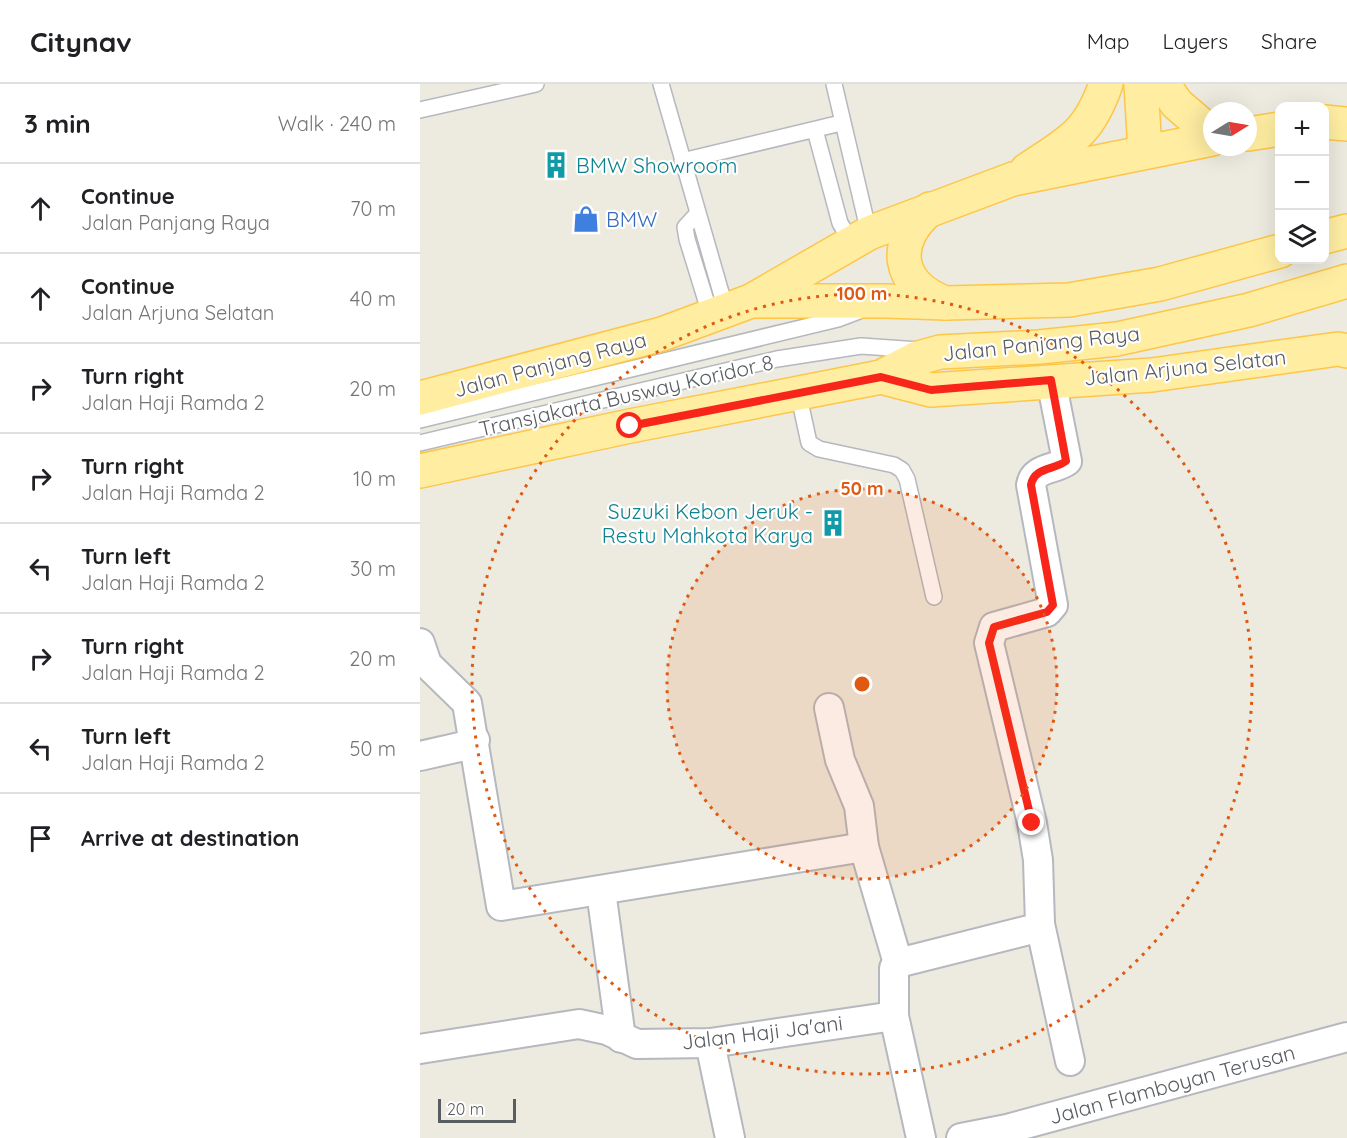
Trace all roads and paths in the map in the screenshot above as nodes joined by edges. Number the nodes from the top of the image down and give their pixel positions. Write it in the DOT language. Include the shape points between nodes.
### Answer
graph roads {
  1 [pos="536,84"];
  2 [pos="661,84"];
  3 [pos="834,84"];
  4 [pos="1106,84"];
  5 [pos="1141,84"];
  6 [pos="1163,84"];
  7 [pos="420,110"];
  8 [pos="1329,122"];
  9 [pos="841,123"];
  10 [pos="1347,124"];
  11 [pos="1203,126"];
  12 [pos="815,130"];
  13 [pos="1275,130"];
  14 [pos="1257,133"];
  15 [pos="1203,141"];
  16 [pos="1145,152"];
  17 [pos="682,161"];
  18 [pos="1013,179"];
  19 [pos="930,209"];
  20 [pos="1347,231"];
  21 [pos="1329,236"];
  22 [pos="861,238"];
  23 [pos="1275,252"];
  24 [pos="1347,281"];
  25 [pos="885,301"];
  26 [pos="946,303"];
  27 [pos="729,309"];
  28 [pos="1344,349"];
  29 [pos="940,352"];
  30 [pos="881,377"];
  31 [pos="1051,380"];
  32 [pos="798,392"];
  33 [pos="420,398"];
  34 [pos="420,420"];
  35 [pos="420,443"];
  36 [pos="420,471"];
  37 [pos="933,597"];
  38 [pos="420,643"];
  39 [pos="829,708"];
  40 [pos="475,740"];
  41 [pos="420,756"];
  42 [pos="864,847"];
  43 [pos="601,891"];
  44 [pos="1040,924"];
  45 [pos="898,963"];
  46 [pos="894,1016"];
  47 [pos="1347,1037"];
  48 [pos="621,1038"];
  49 [pos="710,1043"];
  50 [pos="420,1049"];
  51 [pos="1070,1060"];
  52 [pos="1007,1133"];
  53 [pos="730,1138"];
  54 [pos="921,1138"];
  55 [pos="961,1138"];
  1 -- 7 [label="lane"];
  2 -- 17 [label="lane"];
  3 -- 9 [label="lane"];
  4 -- 18 [label="main road" via="1097,111 1078,136"];
  5 -- 16 [label="main road"];
  6 -- 11 [label="main road" via="1177,104"];
  8 -- 10 [label="main road"];
  9 -- 12 [label="lane"];
  9 -- 22 [label="lane"];
  12 -- 17 [label="lane"];
  12 -- 22 [label="lane" via="840,223"];
  13 -- 14 [label="main road"];
  15 -- 16 [label="main road"];
  16 -- 18 [label="main road"];
  17 -- 27 [label="lane" via="697,214 685,227 687,239"];
  18 -- 19 [label="main road"];
  19 -- 22 [label="main road"];
  19 -- 26 [label="main road" via="915,222 905,240 904,261 912,281 926,296"];
  20 -- 21 [label="main road"];
  22 -- 27 [label="main road"];
  23 -- 26 [label="main road, Jalan Panjang Raya" via="1160,284 1069,300"];
  24 -- 29 [label="main road, Jalan Panjang Raya" via="1249,310 1117,339"];
  25 -- 26 [label="main road, Jalan Panjang Raya"];
  25 -- 27 [label="main road, Jalan Panjang Raya"];
  25 -- 34 [label="lane, Transjakarta Busway Koridor 8" via="838,319"];
  27 -- 33 [label="main road, Jalan Panjang Raya" via="662,334 562,363"];
  28 -- 31 [label="main road, Jalan Arjuna Selatan" via="1152,375"];
  29 -- 30 [label="main road, Jalan Panjang Raya" via="915,359"];
  29 -- 35 [label="lane, Transjakarta Busway Koridor 8" via="861,346 777,359"];
  30 -- 31 [label="main road, Jalan Arjuna Selatan" via="931,390"];
  30 -- 32 [label="main road, Jalan Panjang Raya"];
  31 -- 44 [label="street" via="1066,461 1043,470 1031,485 1053,605 1047,612 994,627 989,643 1032,823 1038,860"];
  32 -- 36 [label="main road, Jalan Panjang Raya"];
  32 -- 37 [label="lane" via="810,443 819,449 902,470"];
  38 -- 40 [label="street" via="427,664 467,703"];
  39 -- 42 [label="street" via="840,760 859,806"];
  40 -- 41 [label="street" via="473,744"];
  40 -- 43 [label="street" via="501,906"];
  42 -- 43 [label="street"];
  42 -- 45 [label="street"];
  43 -- 48 [label="street"];
  44 -- 45 [label="street" via="1037,928"];
  44 -- 51 [label="street"];
  45 -- 46 [label="street" via="893,977"];
  46 -- 49 [label="street, Jalan Haji Ja'ani"];
  46 -- 54 [label="street"];
  47 -- 52 [label="street, Jalan Flamboyan Terusan"];
  48 -- 49 [label="street, Jalan Haji Ja'ani" via="637,1044"];
  48 -- 50 [label="street, Jalan Haji Ja'ani" via="607,1030 579,1024"];
  49 -- 53 [label="street"];
  52 -- 55 [label="street, Jalan Flamboyan Terusan"];
}
